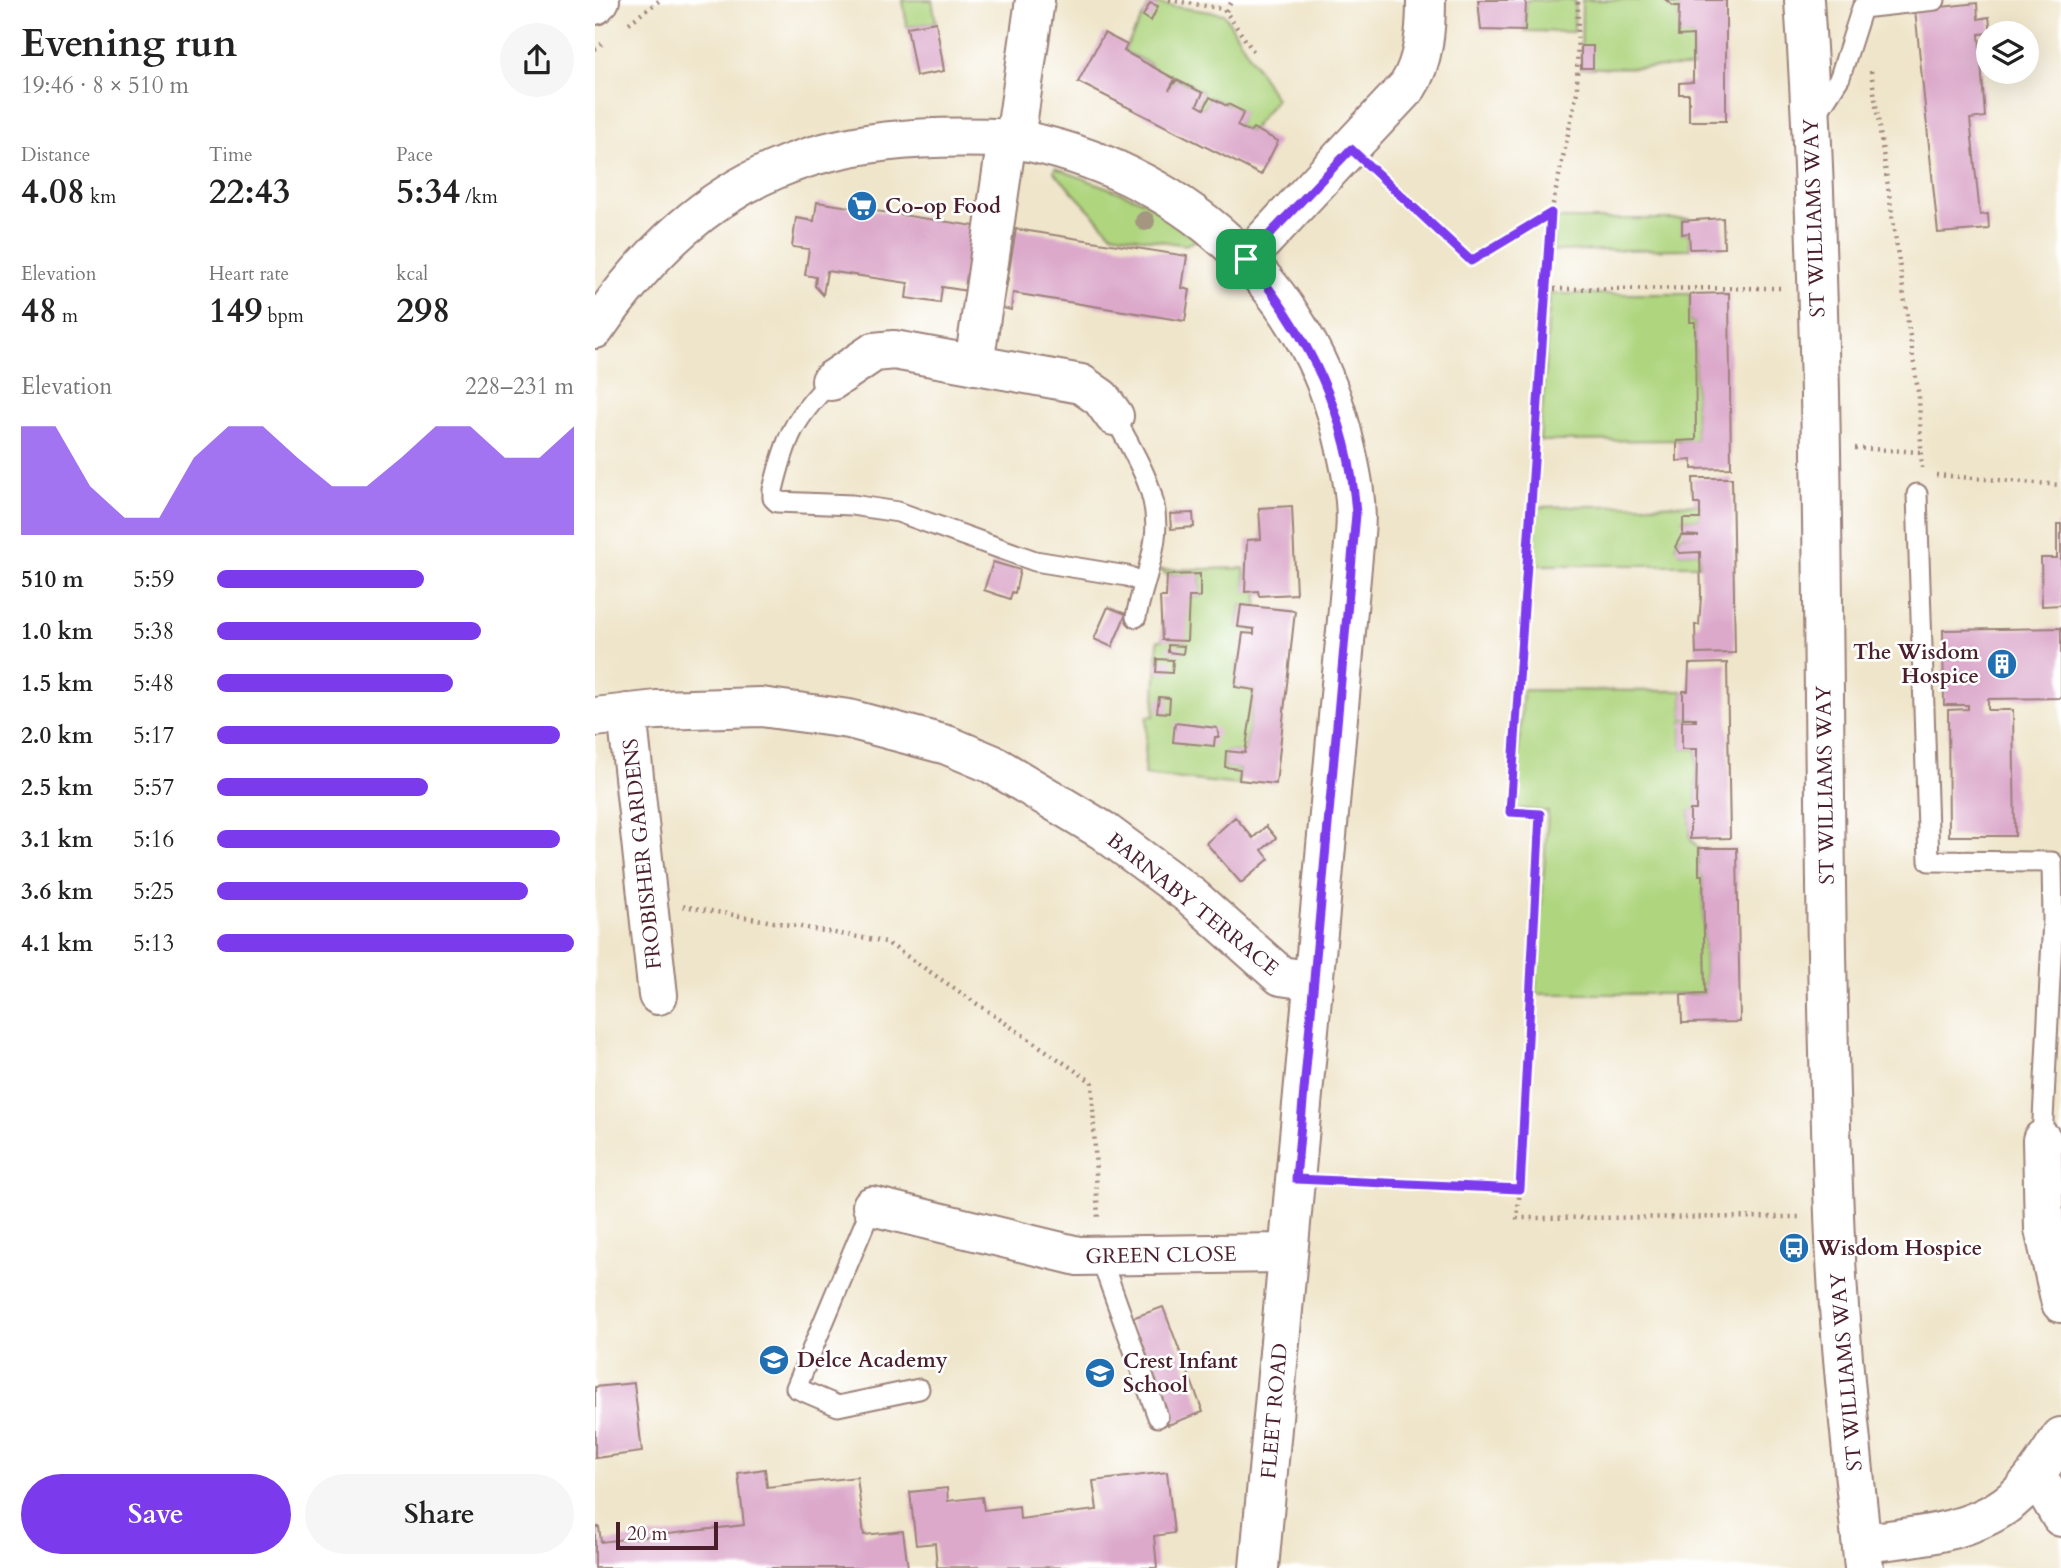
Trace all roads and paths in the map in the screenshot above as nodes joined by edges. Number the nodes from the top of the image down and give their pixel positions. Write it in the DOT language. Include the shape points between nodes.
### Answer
graph roads {
  1 [pos="600,0"];
  2 [pos="1035,0"];
  3 [pos="1169,0"];
  4 [pos="1232,0"];
  5 [pos="1426,0"];
  6 [pos="1579,0"];
  7 [pos="1804,0"];
  8 [pos="1935,0"];
  9 [pos="595,5"];
  10 [pos="1226,12"];
  11 [pos="1256,55"];
  12 [pos="1870,62"];
  13 [pos="1812,122"];
  14 [pos="1011,138"];
  15 [pos="1351,149"];
  16 [pos="1551,213"];
  17 [pos="1246,259"];
  18 [pos="1790,288"];
  19 [pos="1547,289"];
  20 [pos="595,329"];
  21 [pos="974,365"];
  22 [pos="831,381"];
  23 [pos="1114,416"];
  24 [pos="1870,450"];
  25 [pos="1921,452"];
  26 [pos="2061,485"];
  27 [pos="1917,494"];
  28 [pos="1142,582"];
  29 [pos="1136,617"];
  30 [pos="611,715"];
  31 [pos="646,899"];
  32 [pos="1314,981"];
  33 [pos="658,995"];
  34 [pos="2042,1140"];
  35 [pos="1296,1179"];
  36 [pos="1520,1189"];
  37 [pos="872,1206"];
  38 [pos="1801,1217"];
  39 [pos="2053,1229"];
  40 [pos="1288,1253"];
  41 [pos="1101,1256"];
  42 [pos="2061,1303"];
  43 [pos="919,1389"];
  44 [pos="1159,1417"];
  45 [pos="2061,1437"];
  46 [pos="2036,1474"];
  47 [pos="2061,1517"];
  48 [pos="1863,1556"];
  49 [pos="1259,1568"];
  1 -- 9 [label="street"];
  2 -- 14 [label="street"];
  3 -- 10 [label="path"];
  4 -- 10 [label="path"];
  5 -- 15 [label="street" via="1423,44 1411,81"];
  6 -- 16 [label="path" via="1577,92"];
  7 -- 13 [label="street, ST WILLIAMS WAY"];
  8 -- 13 [label="lane" via="1862,8 1840,77"];
  10 -- 11 [label="path"];
  12 -- 25 [label="path" via="1919,398"];
  13 -- 48 [label="street, ST WILLIAMS WAY" via="1834,1217 1844,1375"];
  14 -- 17 [label="street, FLEET ROAD" via="1080,155 1140,180 1200,217"];
  14 -- 20 [label="street, FLEET ROAD" via="915,136 825,151 778,166 673,234"];
  14 -- 21 [label="street"];
  15 -- 16 [label="path" via="1471,261"];
  15 -- 17 [label="street"];
  16 -- 19 [label="path"];
  17 -- 32 [label="street, FLEET ROAD" via="1287,313 1327,386 1355,498"];
  18 -- 19 [label="path"];
  19 -- 36 [label="path" via="1510,812 1540,814"];
  21 -- 22 [label="street" via="881,350"];
  21 -- 23 [label="street" via="1081,384 1101,398"];
  22 -- 28 [label="lane" via="788,436 773,490 777,502 898,512 1035,561"];
  23 -- 28 [label="lane" via="1155,504 1155,541"];
  24 -- 25 [label="path"];
  25 -- 26 [label="path" via="1922,473"];
  27 -- 34 [label="lane" via="1929,861 2052,862"];
  28 -- 29 [label="lane"];
  30 -- 31 [label="street, FROBISHER GARDENS"];
  30 -- 32 [label="street, BARNABY TERRACE" via="726,707 792,709 849,719 959,750 1027,783 1102,830 1191,896 1281,976"];
  31 -- 33 [label="street, FROBISHER GARDENS"];
  31 -- 41 [label="path" via="886,942 1092,1082"];
  32 -- 35 [label="street, FLEET ROAD"];
  34 -- 39 [label="street"];
  35 -- 36 [label="path"];
  35 -- 40 [label="street, FLEET ROAD"];
  36 -- 38 [label="path" via="1517,1218"];
  37 -- 41 [label="street, GREEN CLOSE" via="1078,1256"];
  37 -- 43 [label="lane" via="796,1388 838,1406"];
  39 -- 42 [label="street"];
  40 -- 41 [label="street, GREEN CLOSE"];
  40 -- 49 [label="street, FLEET ROAD"];
  41 -- 44 [label="lane"];
  45 -- 46 [label="street"];
  46 -- 47 [label="street"];
  46 -- 48 [label="street" via="2013,1499 1973,1522"];
}
